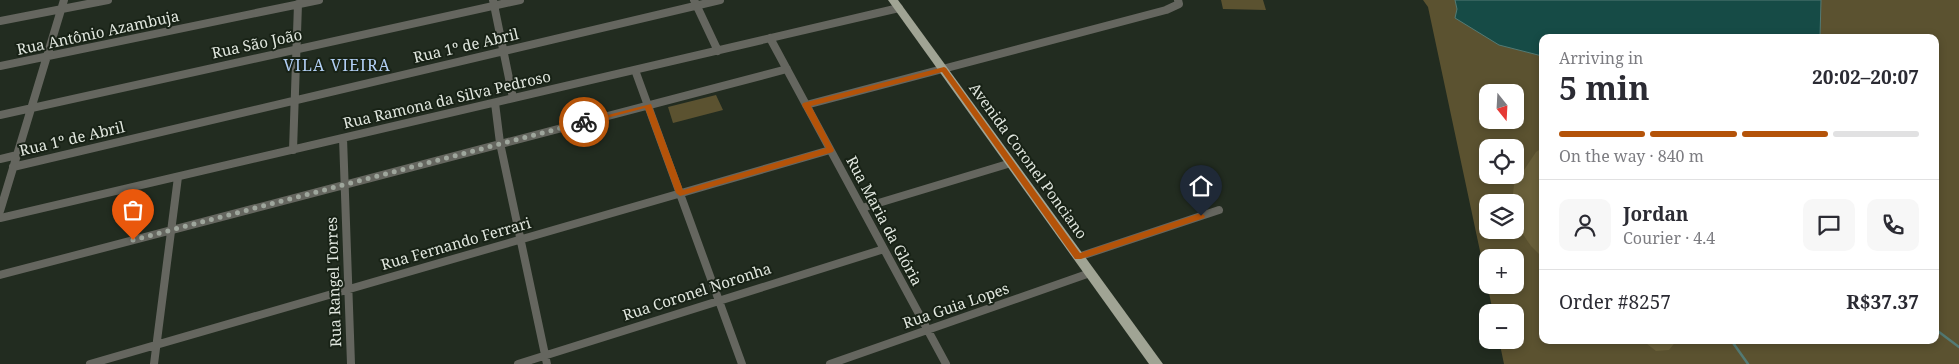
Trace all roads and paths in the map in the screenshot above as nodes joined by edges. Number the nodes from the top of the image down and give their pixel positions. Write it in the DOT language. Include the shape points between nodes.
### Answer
graph roads {
  1 [pos="64,0"];
  2 [pos="108,0"];
  3 [pos="319,0"];
  4 [pos="520,0"];
  5 [pos="720,0"];
  6 [pos="1178,0"];
  7 [pos="493,3"];
  8 [pos="695,3"];
  9 [pos="298,4"];
  10 [pos="896,4"];
  11 [pos="62,9"];
  12 [pos="0,21"];
  13 [pos="770,38"];
  14 [pos="296,50"];
  15 [pos="503,51"];
  16 [pos="718,51"];
  17 [pos="47,56"];
  18 [pos="0,66"];
  19 [pos="787,69"];
  20 [pos="635,70"];
  21 [pos="944,70"];
  22 [pos="513,98"];
  23 [pos="295,101"];
  24 [pos="495,103"];
  25 [pos="648,105"];
  26 [pos="806,105"];
  27 [pos="31,108"];
  28 [pos="0,115"];
  29 [pos="343,138"];
  30 [pos="500,144"];
  31 [pos="293,150"];
  32 [pos="830,150"];
  33 [pos="17,155"];
  34 [pos="0,159"];
  35 [pos="1011,163"];
  36 [pos="13,167"];
  37 [pos="178,177"];
  38 [pos="345,185"];
  39 [pos="680,193"];
  40 [pos="862,208"];
  41 [pos="1219,210"];
  42 [pos="0,211"];
  43 [pos="0,218"];
  44 [pos="171,230"];
  45 [pos="521,239"];
  46 [pos="884,249"];
  47 [pos="1078,257"];
  48 [pos="1090,273"];
  49 [pos="0,275"];
  50 [pos="348,290"];
  51 [pos="719,299"];
  52 [pos="928,330"];
  53 [pos="157,345"];
  54 [pos="546,360"];
  55 [pos="90,364"];
  56 [pos="154,364"];
  57 [pos="351,364"];
  58 [pos="518,364"];
  59 [pos="742,364"];
  60 [pos="830,364"];
  61 [pos="946,364"];
  62 [pos="1156,364"];
  1 -- 11 [label="street"];
  2 -- 11 [label="street"];
  3 -- 9 [label="street, Rua Antônio Azambuja"];
  4 -- 7 [label="street, Rua São João"];
  5 -- 8 [label="street, Rua 1º de Abril"];
  6 -- 21 [label="street" via="1178,4 1166,10"];
  7 -- 14 [label="street, Rua São João"];
  7 -- 15 [label="street"];
  8 -- 15 [label="street, Rua 1º de Abril"];
  8 -- 16 [label="street"];
  9 -- 14 [label="street"];
  9 -- 17 [label="street, Rua Antônio Azambuja"];
  10 -- 13 [label="street, Rua Ramona da Silva Pedroso"];
  10 -- 21 [label="main road, Avenida Coronel Ponciano"];
  11 -- 12 [label="street"];
  11 -- 17 [label="street"];
  13 -- 16 [label="street, Rua Ramona da Silva Pedroso"];
  13 -- 19 [label="street, Rua Maria da Glória"];
  14 -- 23 [label="street"];
  14 -- 27 [label="street, Rua São João"];
  15 -- 22 [label="street"];
  15 -- 23 [label="street, Rua 1º de Abril"];
  16 -- 20 [label="street, Rua Ramona da Silva Pedroso"];
  17 -- 18 [label="street, Rua Antônio Azambuja"];
  17 -- 27 [label="street"];
  19 -- 25 [label="street"];
  19 -- 26 [label="street, Rua Maria da Glória"];
  20 -- 22 [label="street, Rua Ramona da Silva Pedroso"];
  20 -- 25 [label="street"];
  21 -- 26 [label="street"];
  21 -- 35 [label="main road, Avenida Coronel Ponciano"];
  22 -- 24 [label="street, Rua Ramona da Silva Pedroso"];
  23 -- 31 [label="street"];
  23 -- 36 [label="street, Rua 1º de Abril"];
  24 -- 29 [label="street, Rua Ramona da Silva Pedroso"];
  24 -- 30 [label="street"];
  25 -- 30 [label="street"];
  25 -- 39 [label="street"];
  26 -- 32 [label="street, Rua Maria da Glória"];
  27 -- 28 [label="street, Rua São João"];
  27 -- 33 [label="street"];
  29 -- 31 [label="street, Rua Ramona da Silva Pedroso"];
  29 -- 38 [label="street, Rua Rangel Torres"];
  30 -- 38 [label="street"];
  30 -- 45 [label="street"];
  31 -- 37 [label="street, Rua Ramona da Silva Pedroso"];
  32 -- 39 [label="street, Rua Fernando Ferrari"];
  32 -- 40 [label="street, Rua Maria da Glória"];
  33 -- 34 [label="street, Rua 1º de Abril"];
  33 -- 36 [label="street"];
  35 -- 40 [label="street"];
  35 -- 47 [label="main road, Avenida Coronel Ponciano"];
  36 -- 42 [label="street"];
  37 -- 43 [label="street, Rua Ramona da Silva Pedroso"];
  37 -- 44 [label="street"];
  38 -- 44 [label="street"];
  38 -- 50 [label="street, Rua Rangel Torres"];
  39 -- 45 [label="street, Rua Fernando Ferrari"];
  39 -- 51 [label="street"];
  40 -- 46 [label="street, Rua Maria da Glória"];
  41 -- 47 [label="street"];
  44 -- 49 [label="street"];
  44 -- 53 [label="street"];
  45 -- 50 [label="street, Rua Fernando Ferrari"];
  45 -- 54 [label="street"];
  46 -- 51 [label="street, Rua Coronel Noronha"];
  46 -- 52 [label="street, Rua Maria da Glória"];
  47 -- 48 [label="main road, Avenida Coronel Ponciano"];
  48 -- 52 [label="street, Rua Guia Lopes"];
  48 -- 62 [label="main road, Avenida Coronel Ponciano"];
  50 -- 53 [label="street, Rua Fernando Ferrari"];
  50 -- 57 [label="street, Rua Rangel Torres"];
  51 -- 54 [label="street, Rua Coronel Noronha"];
  51 -- 59 [label="street"];
  52 -- 60 [label="street, Rua Guia Lopes"];
  52 -- 61 [label="street, Rua Maria da Glória"];
  53 -- 55 [label="street, Rua Fernando Ferrari"];
  53 -- 56 [label="street"];
  54 -- 58 [label="street, Rua Coronel Noronha"];
}
